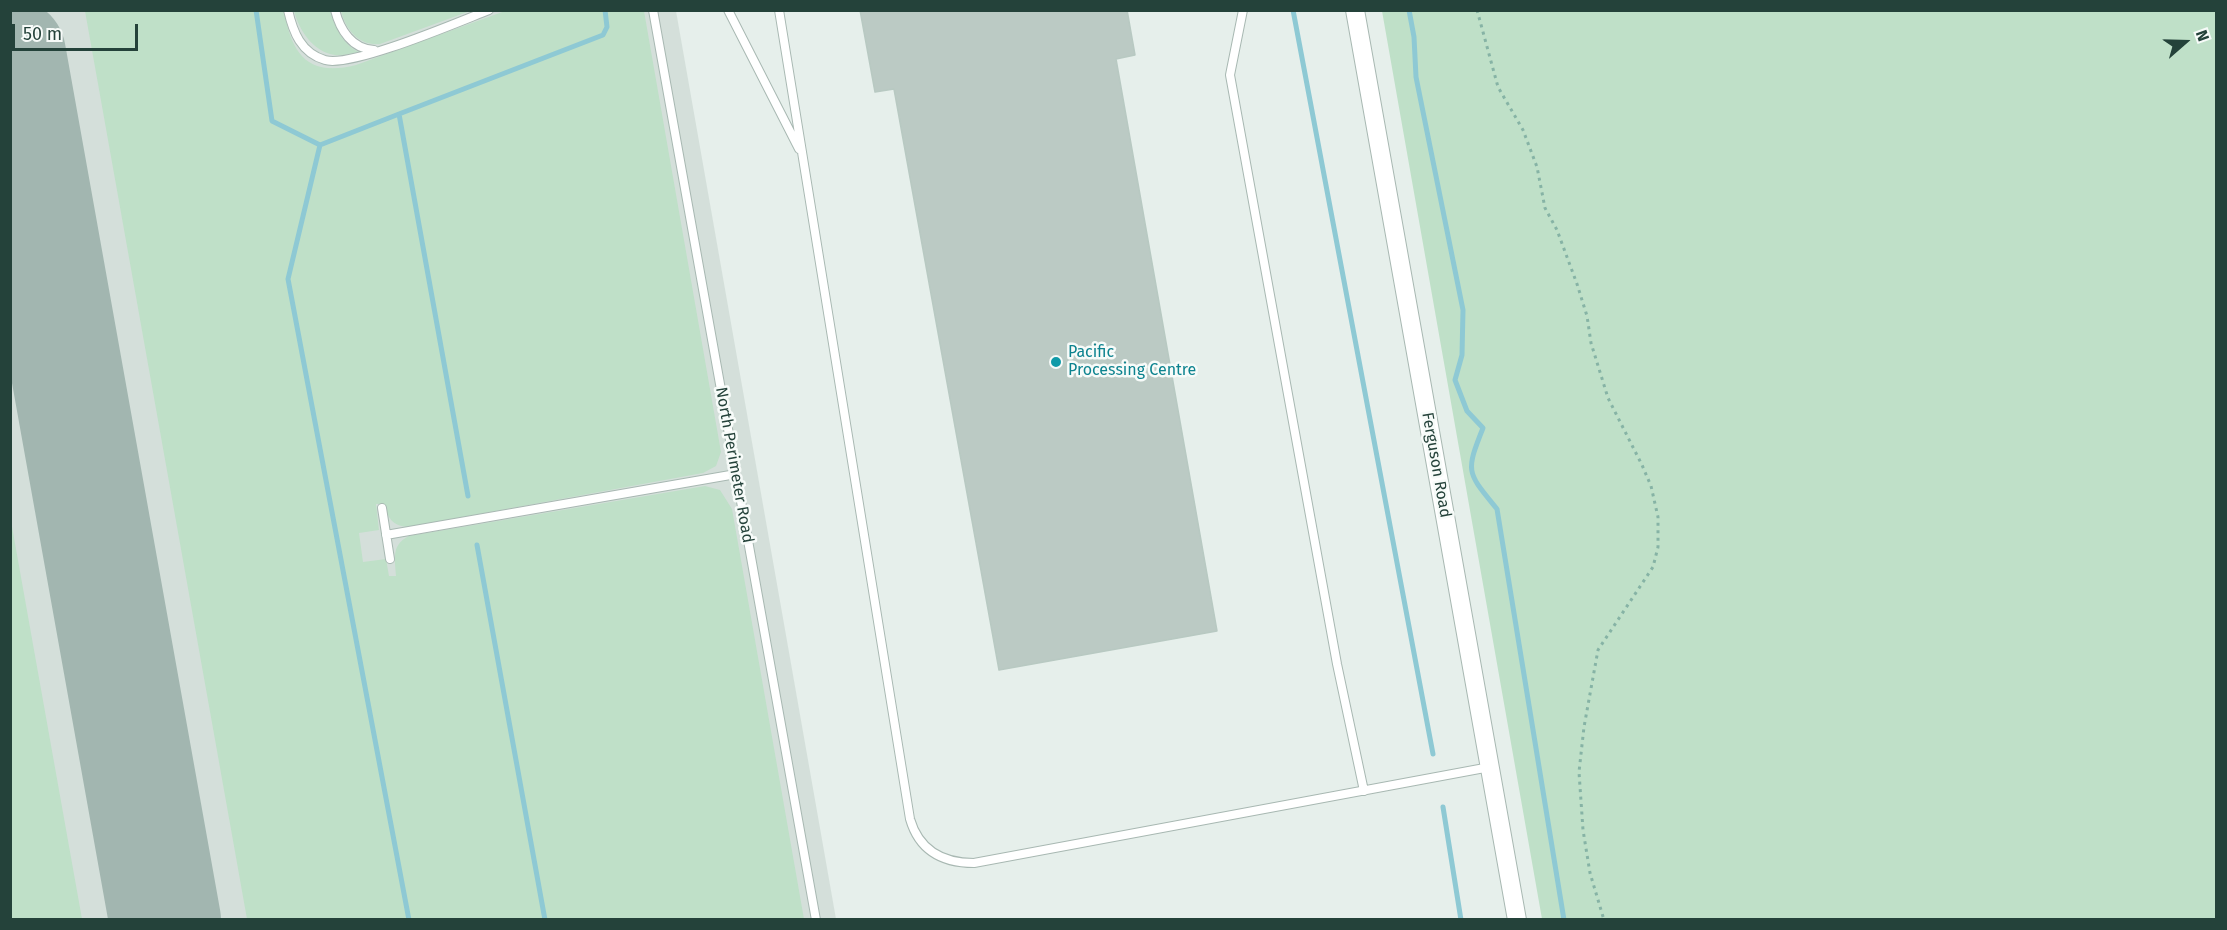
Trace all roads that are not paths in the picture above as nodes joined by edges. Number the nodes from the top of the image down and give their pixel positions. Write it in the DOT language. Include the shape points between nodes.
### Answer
graph roads {
  1 [pos="288,10"];
  2 [pos="335,10"];
  3 [pos="489,10"];
  4 [pos="653,10"];
  5 [pos="728,10"];
  6 [pos="779,10"];
  7 [pos="1244,10"];
  8 [pos="1355,10"];
  9 [pos="381,50"];
  10 [pos="803,157"];
  11 [pos="736,474"];
  12 [pos="382,508"];
  13 [pos="386,536"];
  14 [pos="390,559"];
  15 [pos="1490,767"];
  16 [pos="1364,790"];
  17 [pos="816,920"];
  18 [pos="1517,920"];
  1 -- 9 [label="lane" via="296,37 308,51 324,60 341,61"];
  2 -- 9 [label="lane" via="352,42 364,49"];
  3 -- 9 [label="lane"];
  4 -- 11 [label="lane, North Perimeter Road"];
  5 -- 10 [label="lane"];
  6 -- 10 [label="lane"];
  7 -- 16 [label="lane" via="1230,75"];
  8 -- 15 [label="street, Ferguson Road"];
  10 -- 16 [label="lane" via="914,833 936,855 951,862 974,863"];
  11 -- 13 [label="lane"];
  11 -- 17 [label="lane, North Perimeter Road"];
  12 -- 13 [label="lane"];
  13 -- 14 [label="lane"];
  15 -- 16 [label="lane"];
  15 -- 18 [label="street, Ferguson Road"];
}
